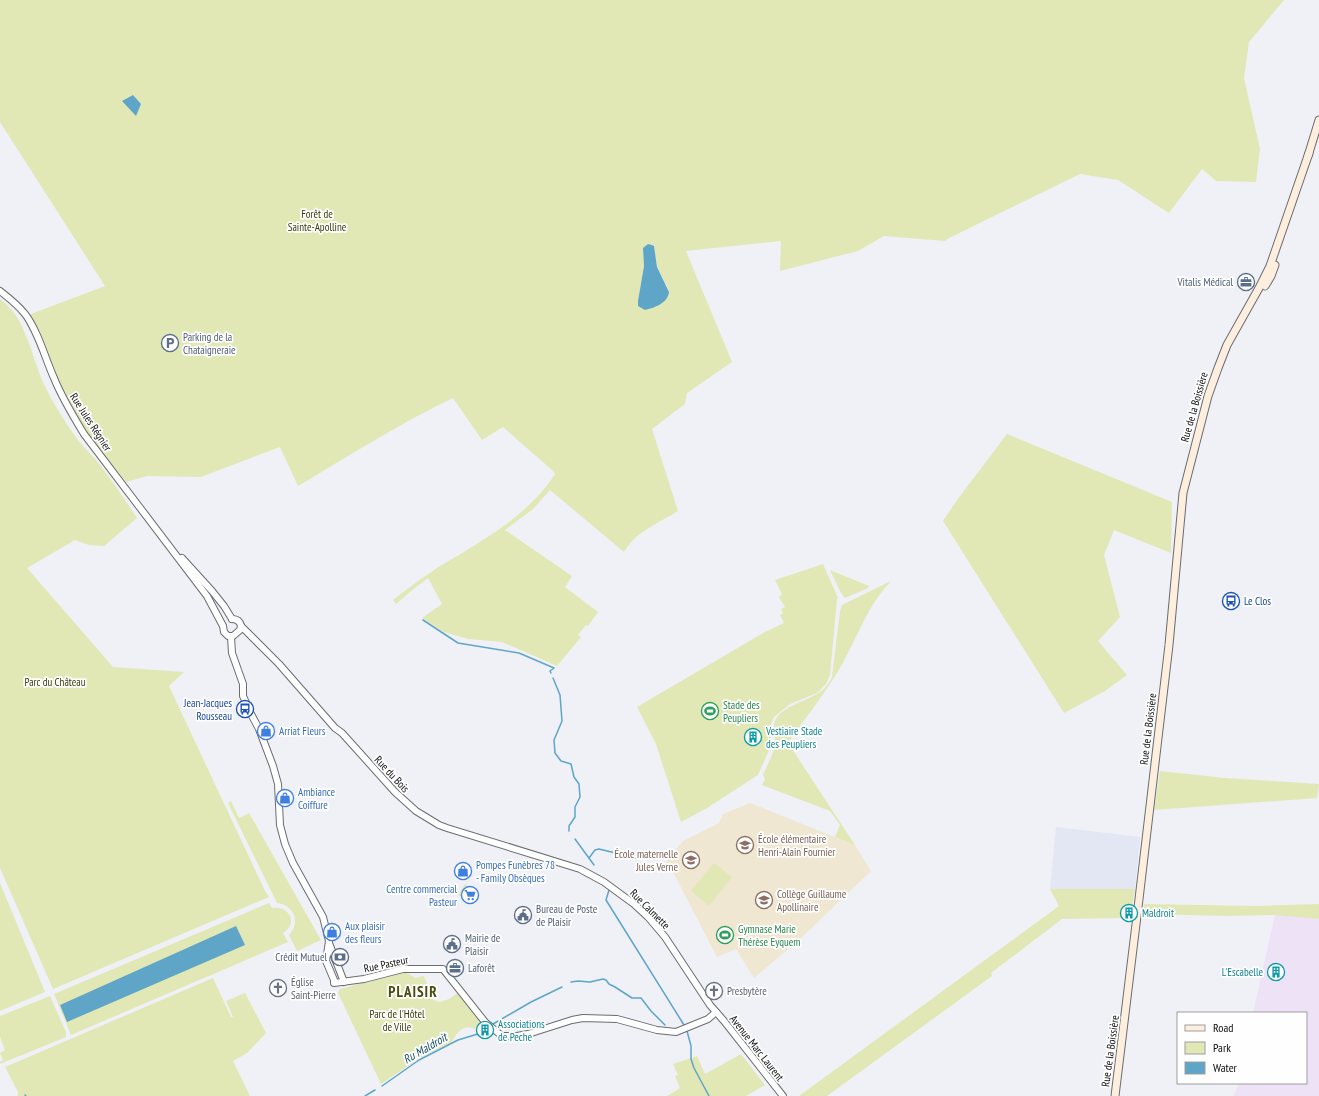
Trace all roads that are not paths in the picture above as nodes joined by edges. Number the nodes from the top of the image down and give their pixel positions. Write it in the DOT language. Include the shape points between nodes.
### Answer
graph roads {
  1 [pos="1319,120"];
  2 [pos="0,291"];
  3 [pos="164,540"];
  4 [pos="232,619"];
  5 [pos="223,626"];
  6 [pos="241,626"];
  7 [pos="249,634"];
  8 [pos="234,635"];
  9 [pos="563,864"];
  10 [pos="329,941"];
  11 [pos="344,982"];
  12 [pos="716,1012"];
  13 [pos="783,1096"];
  14 [pos="1115,1096"];
  1 -- 14 [label="main road, Rue de la Boissière" via="1295,208 1271,276 1218,368 1208,396 1183,493 1169,645"];
  2 -- 3 [label="street, Rue Jules Régnier" via="26,315 65,404 84,434"];
  3 -- 4 [label="street, Rue Jules Régnier" via="212,591"];
  3 -- 5 [label="street, Rue Jules Régnier" via="207,596"];
  4 -- 5 [label="street"];
  4 -- 6 [label="street" via="238,620"];
  5 -- 8 [label="street" via="226,634"];
  6 -- 7 [label="street, Rue du Bois"];
  6 -- 8 [label="street"];
  7 -- 8 [label="street"];
  7 -- 9 [label="street, Rue du Bois" via="383,780 416,811 439,826"];
  8 -- 10 [label="street" via="232,653 243,684 243,696 259,729 278,784 280,825 285,844 324,918"];
  9 -- 12 [label="street, Rue Calmette" via="593,875 618,891 644,913 665,937"];
  10 -- 11 [label="street"];
  10 -- 11 [label="street, Rue Pasteur" via="326,961 334,983"];
  11 -- 12 [label="street, Rue Pasteur" via="403,969 443,969 485,1022 502,1036 528,1034 584,1018 618,1019 657,1030 676,1032"];
  12 -- 13 [label="street, Avenue Marc Laurent"];
}
